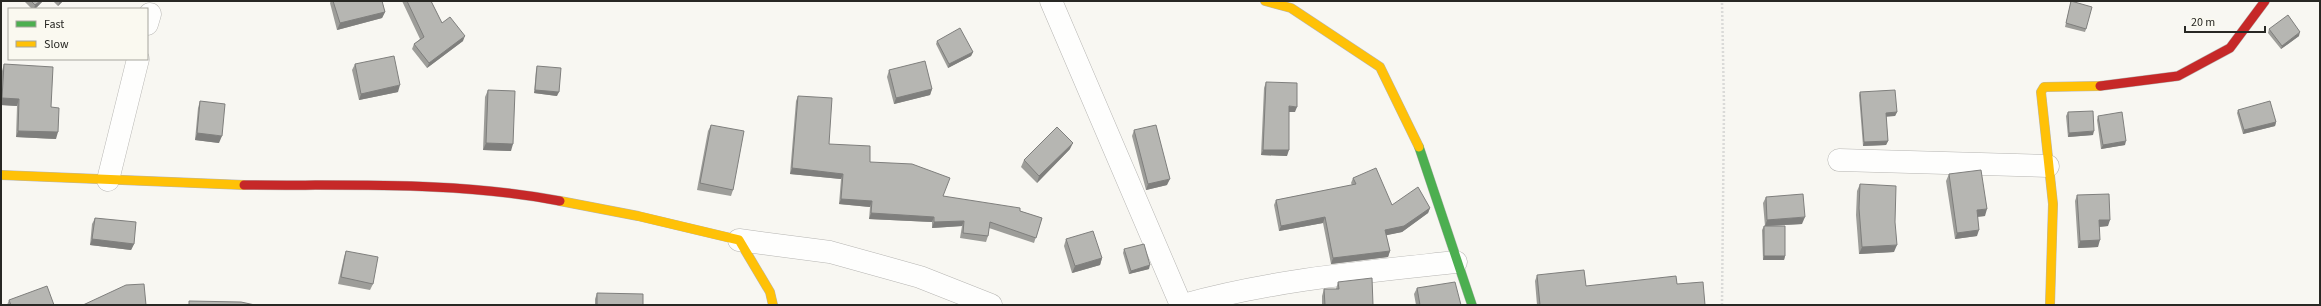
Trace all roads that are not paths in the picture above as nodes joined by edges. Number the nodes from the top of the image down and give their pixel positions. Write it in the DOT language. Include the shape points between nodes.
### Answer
graph roads {
  1 [pos="1051,1"];
  2 [pos="1265,1"];
  3 [pos="2265,1"];
  4 [pos="138,60"];
  5 [pos="1839,160"];
  6 [pos="2048,166"];
  7 [pos="1,175"];
  8 [pos="108,180"];
  9 [pos="739,240"];
  10 [pos="1456,262"];
  11 [pos="773,305"];
  12 [pos="990,305"];
  13 [pos="1182,305"];
  14 [pos="1472,305"];
  15 [pos="2050,305"];
  1 -- 13 [label="street"];
  2 -- 10 [label="street" via="1291,8 1380,67 1423,155"];
  3 -- 6 [label="street" via="2230,48 2178,76 2101,86 2044,87 2041,92"];
  4 -- 8 [label="street"];
  5 -- 6 [label="street"];
  6 -- 15 [label="street" via="2053,204"];
  7 -- 8 [label="street"];
  8 -- 9 [label="street" via="237,185 418,186 539,197 638,216"];
  9 -- 11 [label="street" via="770,292"];
  9 -- 12 [label="street" via="830,252 920,277"];
  10 -- 13 [label="street" via="1314,278 1219,295"];
  10 -- 14 [label="street"];
}
